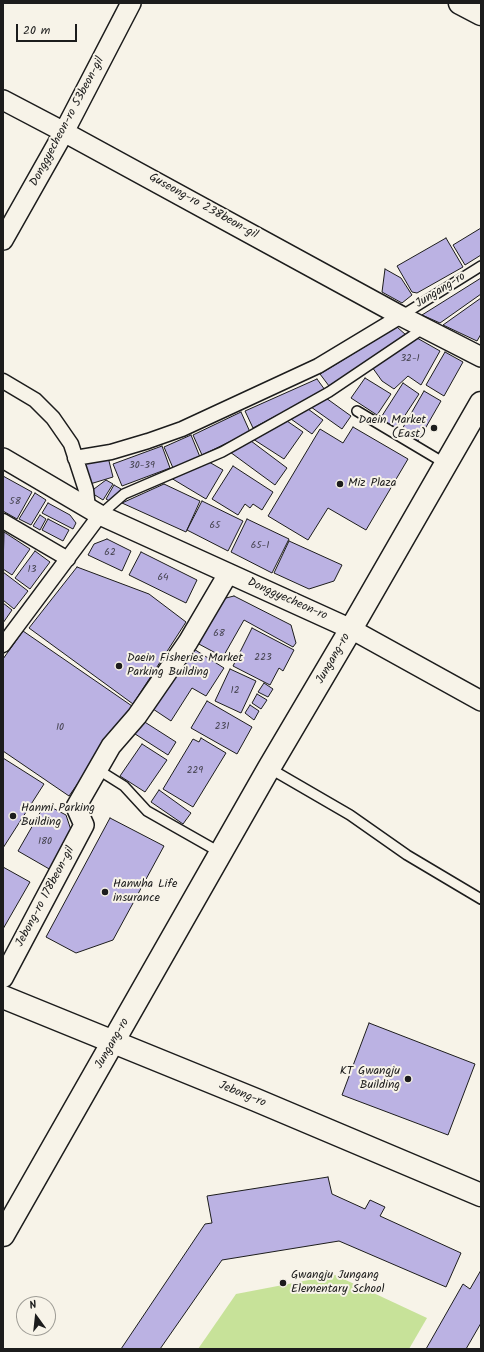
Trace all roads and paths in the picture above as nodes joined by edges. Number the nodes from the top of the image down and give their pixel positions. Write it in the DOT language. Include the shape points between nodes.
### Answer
graph roads {
  1 [pos="131,3"];
  2 [pos="460,3"];
  3 [pos="481,14"];
  4 [pos="3,100"];
  5 [pos="64,132"];
  6 [pos="3,240"];
  7 [pos="481,266"];
  8 [pos="401,316"];
  9 [pos="424,328"];
  10 [pos="481,357"];
  11 [pos="3,381"];
  12 [pos="481,403"];
  13 [pos="357,411"];
  14 [pos="3,458"];
  15 [pos="75,458"];
  16 [pos="446,464"];
  17 [pos="94,512"];
  18 [pos="3,521"];
  19 [pos="68,559"];
  20 [pos="228,574"];
  21 [pos="351,629"];
  22 [pos="3,645"];
  23 [pos="481,701"];
  24 [pos="269,768"];
  25 [pos="97,769"];
  26 [pos="221,853"];
  27 [pos="481,899"];
  28 [pos="3,978"];
  29 [pos="3,997"];
  30 [pos="114,1043"];
  31 [pos="481,1195"];
  32 [pos="3,1235"];
  1 -- 5 [label="street, Donggyecheon-ro 53beon-gil"];
  2 -- 3 [label="main road"];
  4 -- 5 [label="street, Guseong-ro 238beon-gil"];
  5 -- 6 [label="street, Donggyecheon-ro 53beon-gil"];
  5 -- 8 [label="street, Guseong-ro 238beon-gil"];
  7 -- 8 [label="lane, Jungang-ro"];
  8 -- 9 [label="street, Guseong-ro 238beon-gil"];
  8 -- 15 [label="street" via="318,366 182,429 111,452"];
  9 -- 10 [label="street, Guseong-ro 238beon-gil"];
  9 -- 17 [label="lane" via="329,392 222,452 124,494"];
  11 -- 15 [label="street" via="35,400 53,418 71,444"];
  12 -- 16 [label="main road, Jungang-ro"];
  13 -- 16 [label="lane"];
  14 -- 17 [label="street, Donggyecheon-ro"];
  15 -- 17 [label="street"];
  16 -- 21 [label="main road, Jungang-ro"];
  17 -- 19 [label="street"];
  17 -- 20 [label="street, Donggyecheon-ro"];
  18 -- 19 [label="street"];
  19 -- 22 [label="street"];
  20 -- 21 [label="street, Donggyecheon-ro"];
  20 -- 25 [label="street, Jebong-ro 178beon-gil" via="188,642 136,716 111,746"];
  21 -- 23 [label="street, Donggyecheon-ro"];
  21 -- 24 [label="main road, Jungang-ro"];
  24 -- 26 [label="main road, Jungang-ro"];
  24 -- 27 [label="lane" via="350,815 407,855"];
  25 -- 26 [label="lane" via="124,786 147,811"];
  25 -- 28 [label="street, Jebong-ro 178beon-gil" via="76,807 84,826"];
  26 -- 30 [label="main road, Jungang-ro"];
  29 -- 30 [label="main road, Jebong-ro"];
  30 -- 31 [label="main road, Jebong-ro"];
  30 -- 32 [label="main road, Jungang-ro"];
}
